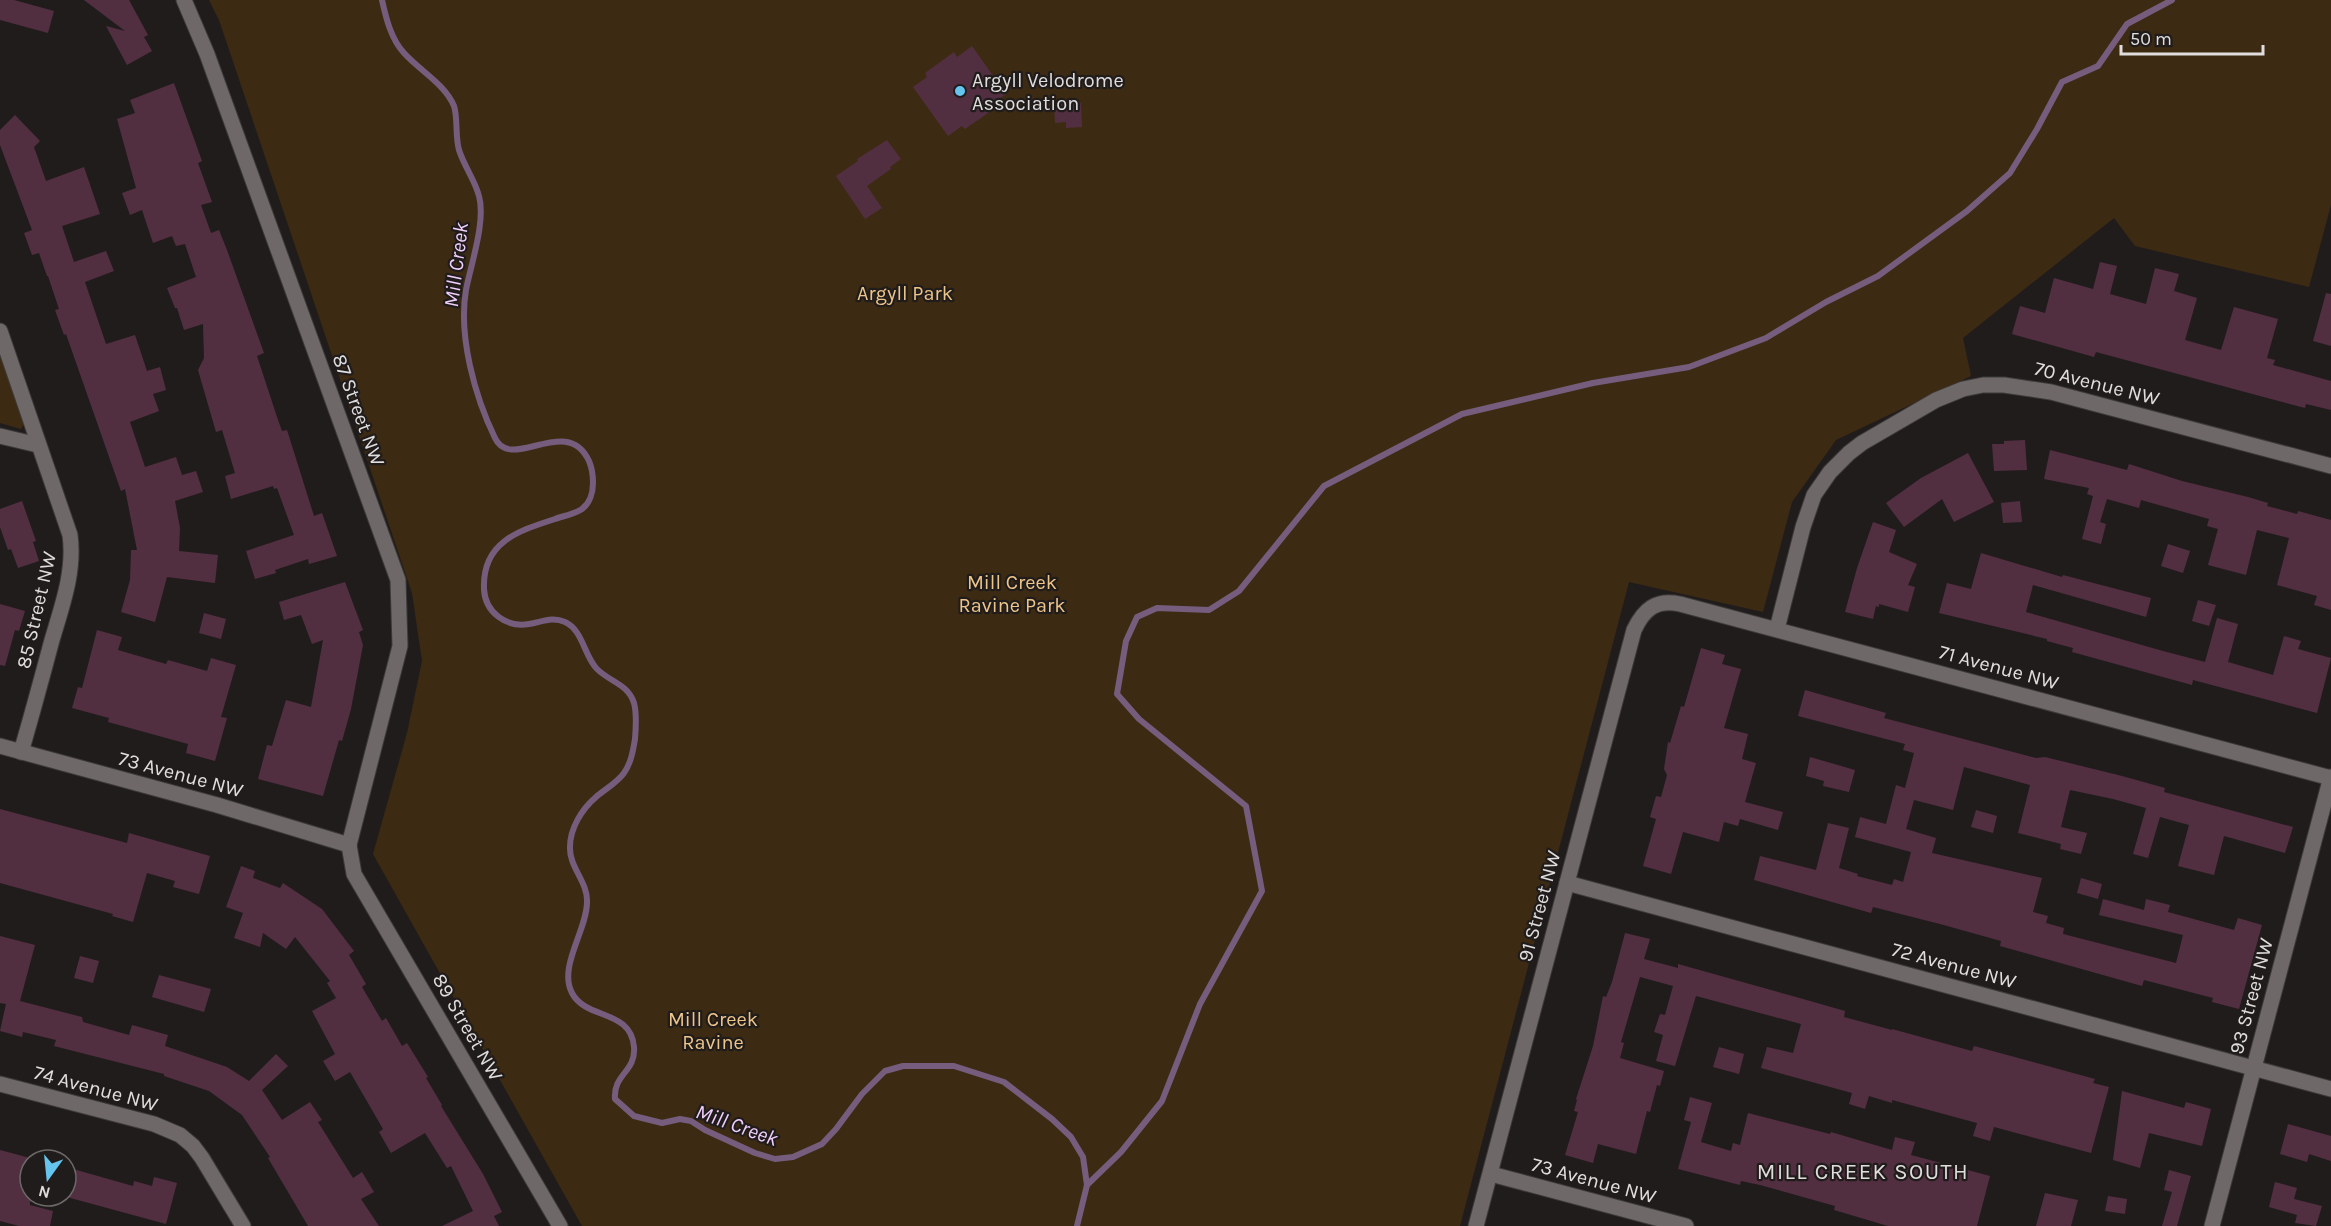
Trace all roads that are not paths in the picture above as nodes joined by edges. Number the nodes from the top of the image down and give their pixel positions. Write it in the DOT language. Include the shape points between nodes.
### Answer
graph roads {
  1 [pos="184,0"];
  2 [pos="0,332"];
  3 [pos="0,436"];
  4 [pos="38,445"];
  5 [pos="2331,466"];
  6 [pos="1655,604"];
  7 [pos="1777,629"];
  8 [pos="0,746"];
  9 [pos="21,752"];
  10 [pos="2331,777"];
  11 [pos="349,845"];
  12 [pos="1567,882"];
  13 [pos="2254,1068"];
  14 [pos="0,1084"];
  15 [pos="2331,1089"];
  16 [pos="1491,1174"];
  17 [pos="243,1226"];
  18 [pos="560,1226"];
  19 [pos="1476,1226"];
  20 [pos="1686,1226"];
  21 [pos="2212,1226"];
  1 -- 11 [label="street, 87 Street NW" via="398,580 400,646"];
  2 -- 4 [label="street, 85 Street NW"];
  3 -- 4 [label="street"];
  4 -- 9 [label="street, 85 Street NW" via="70,535 73,559"];
  5 -- 7 [label="street, 70 Avenue NW" via="2051,392 2019,386 1964,389 1936,400 1862,443 1839,462 1814,495"];
  6 -- 7 [label="street, 71 Avenue NW" via="1680,604"];
  6 -- 12 [label="street, 91 Street NW" via="1643,614 1635,630"];
  7 -- 10 [label="street, 71 Avenue NW"];
  8 -- 9 [label="street, 73 Avenue NW"];
  9 -- 11 [label="street, 73 Avenue NW"];
  10 -- 13 [label="street, 93 Street NW"];
  11 -- 18 [label="street, 89 Street NW" via="354,874"];
  12 -- 13 [label="street, 72 Avenue NW"];
  12 -- 16 [label="street, 91 Street NW"];
  13 -- 15 [label="street, 72 Avenue NW"];
  13 -- 21 [label="street, 93 Street NW"];
  14 -- 17 [label="street, 74 Avenue NW" via="180,1135 202,1158"];
  16 -- 19 [label="street, 91 Street NW"];
  16 -- 20 [label="street, 73 Avenue NW"];
}
